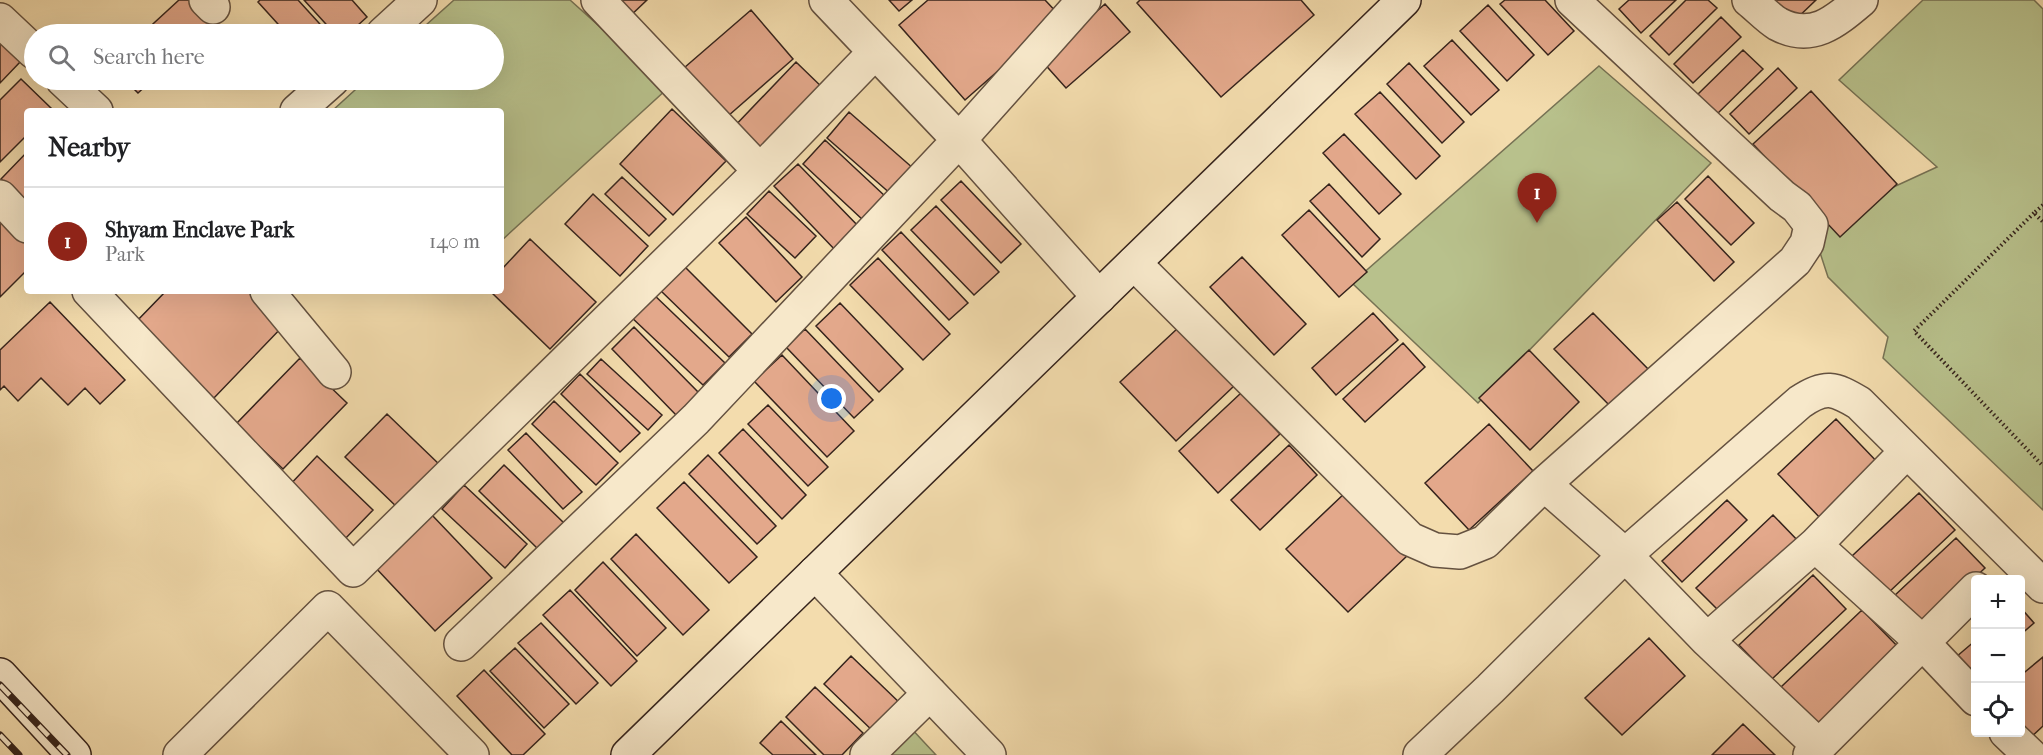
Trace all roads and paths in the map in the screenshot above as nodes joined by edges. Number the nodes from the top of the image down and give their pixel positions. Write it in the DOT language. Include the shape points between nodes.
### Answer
graph roads {
  1 [pos="598,0"];
  2 [pos="826,0"];
  3 [pos="1404,0"];
  4 [pos="1572,0"];
  5 [pos="1749,0"];
  6 [pos="1861,0"];
  7 [pos="1077,2"];
  8 [pos="408,4"];
  9 [pos="0,20"];
  10 [pos="391,24"];
  11 [pos="24,43"];
  12 [pos="875,52"];
  13 [pos="74,90"];
  14 [pos="321,90"];
  15 [pos="93,108"];
  16 [pos="300,108"];
  17 [pos="959,140"];
  18 [pos="760,171"];
  19 [pos="0,197"];
  20 [pos="2043,205"];
  21 [pos="2034,213"];
  22 [pos="2043,222"];
  23 [pos="24,223"];
  24 [pos="1134,263"];
  25 [pos="92,294"];
  26 [pos="269,294"];
  27 [pos="1099,297"];
  28 [pos="334,372"];
  29 [pos="1907,451"];
  30 [pos="2043,466"];
  31 [pos="1545,484"];
  32 [pos="1815,545"];
  33 [pos="2011,553"];
  34 [pos="1625,555"];
  35 [pos="815,573"];
  36 [pos="1989,575"];
  37 [pos="2043,586"];
  38 [pos="1971,594"];
  39 [pos="1707,640"];
  40 [pos="1922,642"];
  41 [pos="461,644"];
  42 [pos="0,675"];
  43 [pos="930,693"];
  44 [pos="1971,694"];
  45 [pos="1815,751"];
  46 [pos="74,755"];
  47 [pos="180,755"];
  48 [pos="472,755"];
  49 [pos="628,755"];
  50 [pos="867,755"];
  51 [pos="989,755"];
  52 [pos="1420,755"];
  1 -- 18 [label="street"];
  2 -- 12 [label="street"];
  3 -- 24 [label="street"];
  4 -- 31 [label="street" via="1797,207 1811,225 1807,243 1795,261"];
  5 -- 6 [label="street" via="1777,23 1799,31 1819,29"];
  7 -- 17 [label="street"];
  8 -- 10 [label="street"];
  9 -- 11 [label="street"];
  12 -- 17 [label="street"];
  12 -- 18 [label="street"];
  13 -- 15 [label="street"];
  14 -- 16 [label="street"];
  17 -- 27 [label="street"];
  17 -- 41 [label="street" via="696,419"];
  18 -- 25 [label="street" via="353,570"];
  19 -- 23 [label="street"];
  20 -- 21 [label="path"];
  21 -- 22 [label="path"];
  21 -- 30 [label="path" via="1914,331"];
  24 -- 27 [label="street"];
  24 -- 31 [label="street" via="1410,539 1435,550 1460,552 1485,542"];
  26 -- 28 [label="street"];
  27 -- 35 [label="street"];
  29 -- 32 [label="street"];
  29 -- 33 [label="street"];
  29 -- 34 [label="street" via="1859,403 1840,391 1816,391"];
  31 -- 34 [label="street"];
  32 -- 39 [label="street"];
  32 -- 40 [label="street"];
  33 -- 36 [label="street"];
  33 -- 37 [label="street"];
  34 -- 39 [label="street"];
  34 -- 52 [label="street"];
  35 -- 43 [label="street"];
  35 -- 49 [label="street"];
  38 -- 40 [label="street"];
  39 -- 45 [label="street"];
  40 -- 44 [label="street"];
  40 -- 45 [label="street"];
  42 -- 46 [label="street"];
  43 -- 50 [label="street"];
  43 -- 51 [label="street"];
  47 -- 48 [label="street" via="328,608"];
}
